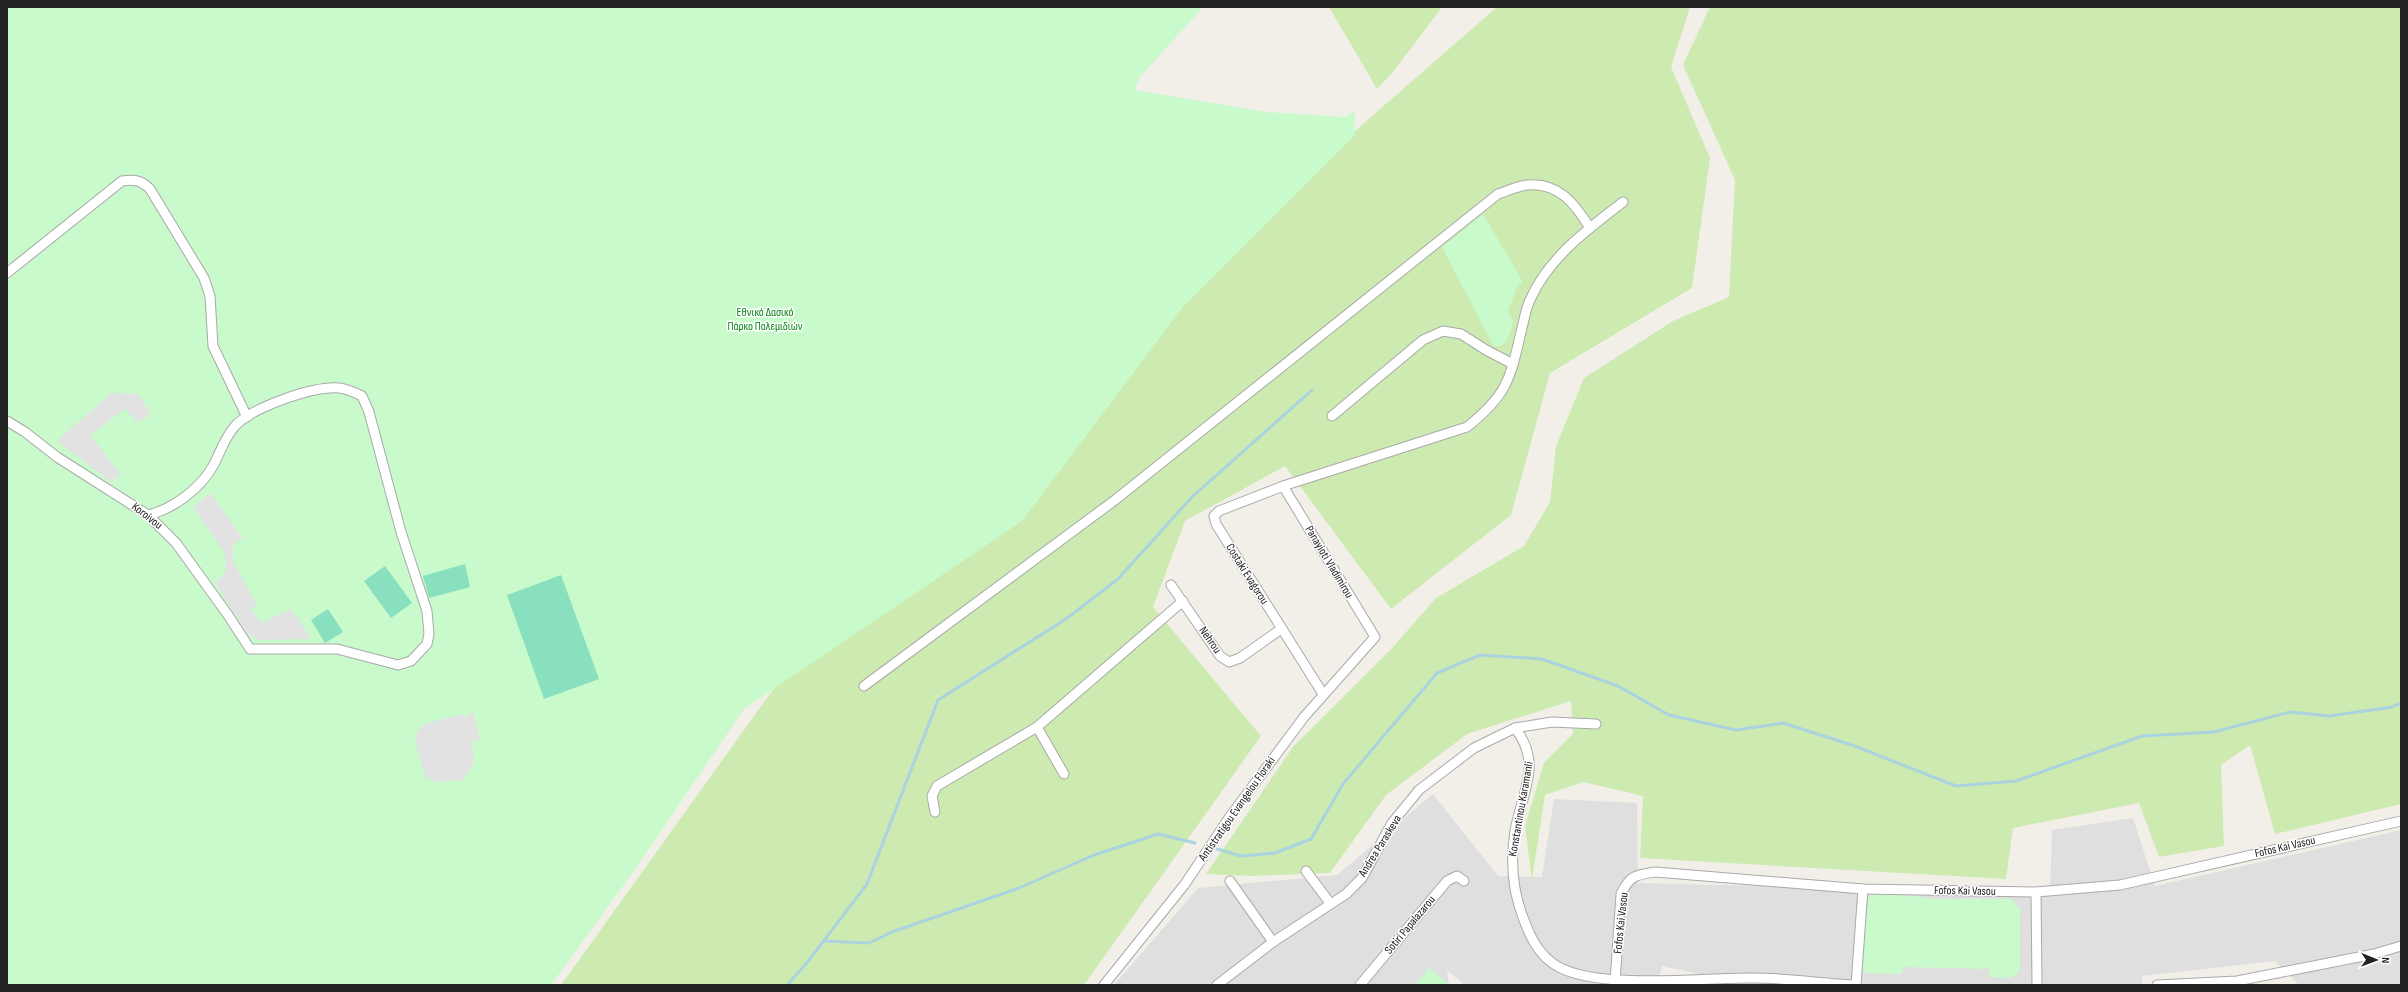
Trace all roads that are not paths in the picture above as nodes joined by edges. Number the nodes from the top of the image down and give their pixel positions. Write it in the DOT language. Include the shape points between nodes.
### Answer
graph roads {
  1 [pos="1623,202"];
  2 [pos="1590,228"];
  3 [pos="7,273"];
  4 [pos="1513,364"];
  5 [pos="1332,416"];
  6 [pos="247,417"];
  7 [pos="7,421"];
  8 [pos="1283,486"];
  9 [pos="148,515"];
  10 [pos="1171,585"];
  11 [pos="1183,601"];
  12 [pos="1281,629"];
  13 [pos="1375,637"];
  14 [pos="864,686"];
  15 [pos="1323,694"];
  16 [pos="1596,724"];
  17 [pos="1037,727"];
  18 [pos="1515,728"];
  19 [pos="1064,774"];
  20 [pos="935,812"];
  21 [pos="2401,821"];
  22 [pos="1306,871"];
  23 [pos="1230,881"];
  24 [pos="1464,881"];
  25 [pos="1863,889"];
  26 [pos="2036,892"];
  27 [pos="1330,903"];
  28 [pos="1273,942"];
  29 [pos="2401,946"];
  30 [pos="1615,982"];
  31 [pos="1104,985"];
  32 [pos="1217,985"];
  33 [pos="1360,985"];
  34 [pos="1852,985"];
  35 [pos="1856,985"];
  36 [pos="2037,985"];
  37 [pos="2157,985"];
  1 -- 2 [label="street"];
  2 -- 4 [label="street" via="1547,269 1529,301"];
  2 -- 14 [label="street" via="1574,203 1551,187 1528,185 1498,194 1115,500"];
  3 -- 6 [label="street" via="122,181 142,181 153,194 204,278 210,296 213,346"];
  4 -- 5 [label="street" via="1462,334 1443,331 1422,340"];
  4 -- 8 [label="street" via="1504,391 1488,410 1467,427"];
  6 -- 9 [label="street" via="230,432 212,467 200,482 178,502 161,512"];
  6 -- 9 [label="street, Koroivou" via="278,401 323,389 348,389 362,396 369,412 400,532 427,611 427,644 411,661 398,665 337,649 250,649 176,543"];
  7 -- 9 [label="street, Koroivou" via="57,457"];
  8 -- 12 [label="street, Costaki Evagorou" via="1218,512 1214,516 1216,524"];
  8 -- 13 [label="street, Panayioti Vladimirou"];
  10 -- 11 [label="street, Nehrou"];
  11 -- 12 [label="street, Nehrou" via="1220,656 1229,662 1240,658"];
  11 -- 17 [label="street"];
  12 -- 15 [label="street, Costaki Evagorou"];
  13 -- 15 [label="street, Antistratigou Evangelou Floraki"];
  15 -- 31 [label="street, Antistratigou Evangelou Floraki" via="1228,818 1185,884"];
  16 -- 18 [label="street, Andrea Paraskeva" via="1552,722"];
  17 -- 19 [label="street"];
  17 -- 20 [label="street" via="937,786 932,796"];
  18 -- 27 [label="street, Andrea Paraskeva" via="1474,748 1419,790 1392,824 1362,878 1346,894"];
  18 -- 30 [label="street, Konstantinou Karamanli" via="1525,740 1530,766 1515,830 1511,861 1515,898 1531,939 1551,963 1577,976"];
  21 -- 26 [label="street, Fofos Kai Vasou" via="2120,885"];
  22 -- 27 [label="street"];
  23 -- 28 [label="street"];
  24 -- 33 [label="street, Sotiri Papalazarou" via="1457,876 1448,880"];
  25 -- 26 [label="street, Fofos Kai Vasou"];
  25 -- 30 [label="street, Fofos Kai Vasou" via="1655,872 1638,875 1627,881 1621,894"];
  25 -- 35 [label="street"];
  26 -- 36 [label="street"];
  27 -- 28 [label="street, Andrea Paraskeva"];
  28 -- 32 [label="street, Andrea Paraskeva"];
  29 -- 37 [label="street" via="2374,954 2237,981"];
  30 -- 34 [label="street, Konstantinou Karamanli" via="1753,978"];
}
